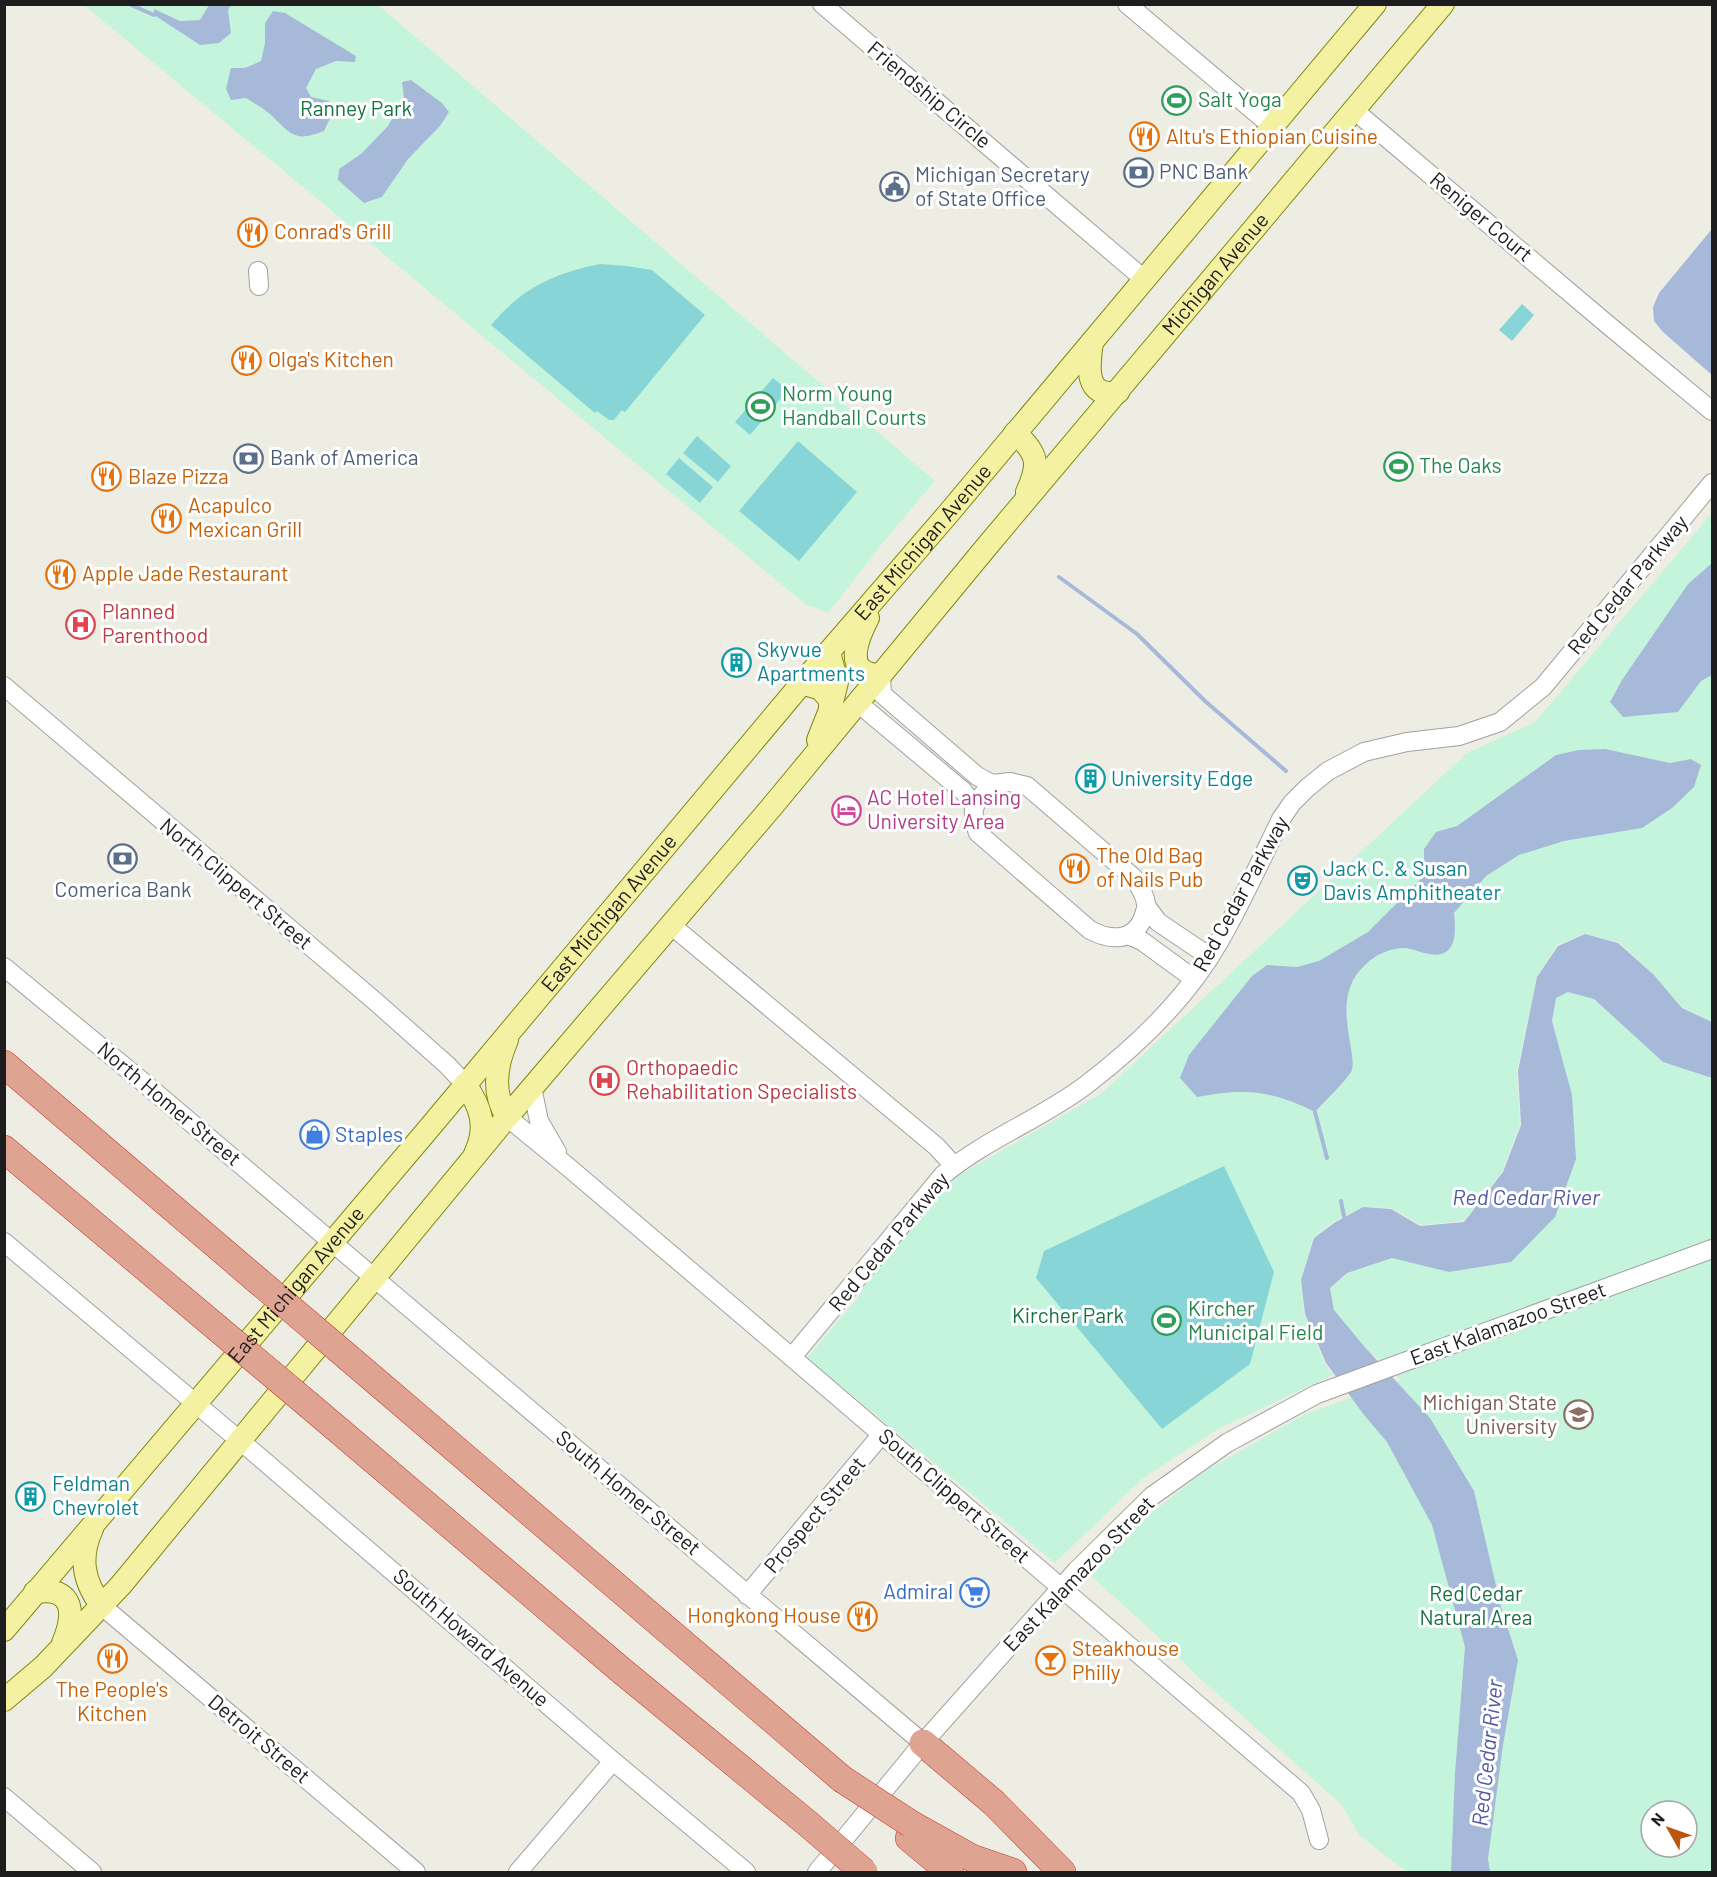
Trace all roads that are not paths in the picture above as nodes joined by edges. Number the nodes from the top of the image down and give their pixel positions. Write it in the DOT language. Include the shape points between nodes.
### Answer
graph roads {
  1 [pos="822,4"];
  2 [pos="1127,4"];
  3 [pos="1375,4"];
  4 [pos="1443,4"];
  5 [pos="1355,111"];
  6 [pos="1273,127"];
  7 [pos="1144,280"];
  8 [pos="1092,342"];
  9 [pos="1118,392"];
  10 [pos="1713,411"];
  11 [pos="1015,433"];
  12 [pos="1713,483"];
  13 [pos="1018,510"];
  14 [pos="886,586"];
  15 [pos="856,645"];
  16 [pos="829,652"];
  17 [pos="881,675"];
  18 [pos="802,683"];
  19 [pos="4,686"];
  20 [pos="858,703"];
  21 [pos="830,710"];
  22 [pos="806,765"];
  23 [pos="992,784"];
  24 [pos="974,805"];
  25 [pos="1147,907"];
  26 [pos="670,925"];
  27 [pos="1128,935"];
  28 [pos="1210,957"];
  29 [pos="4,967"];
  30 [pos="1194,979"];
  31 [pos="513,1028"];
  32 [pos="4,1064"];
  33 [pos="465,1084"];
  34 [pos="532,1087"];
  35 [pos="507,1117"];
  36 [pos="4,1149"];
  37 [pos="567,1166"];
  38 [pos="954,1166"];
  39 [pos="466,1167"];
  40 [pos="4,1242"];
  41 [pos="332,1242"];
  42 [pos="1713,1249"];
  43 [pos="373,1277"];
  44 [pos="792,1357"];
  45 [pos="195,1404"];
  46 [pos="882,1434"];
  47 [pos="239,1440"];
  48 [pos="95,1522"];
  49 [pos="85,1551"];
  50 [pos="60,1563"];
  51 [pos="121,1585"];
  52 [pos="1061,1588"];
  53 [pos="35,1592"];
  54 [pos="747,1595"];
  55 [pos="102,1606"];
  56 [pos="71,1616"];
  57 [pos="4,1630"];
  58 [pos="60,1650"];
  59 [pos="4,1700"];
  60 [pos="923,1743"];
  61 [pos="613,1761"];
  62 [pos="4,1797"];
  63 [pos="803,1828"];
  64 [pos="907,1828"];
  65 [pos="1319,1840"];
  66 [pos="1056,1868"];
  67 [pos="93,1872"];
  68 [pos="416,1872"];
  69 [pos="518,1872"];
  70 [pos="746,1872"];
  71 [pos="817,1872"];
  72 [pos="838,1872"];
  73 [pos="864,1872"];
  74 [pos="950,1872"];
  75 [pos="1011,1872"];
  1 -- 7 [label="street, Friendship Circle"];
  2 -- 6 [label="street"];
  3 -- 6 [label="main road"];
  4 -- 5 [label="main road, Michigan Avenue"];
  5 -- 9 [label="main road, Michigan Avenue"];
  5 -- 10 [label="street, Reniger Court"];
  6 -- 7 [label="main road, East Michigan Avenue"];
  7 -- 8 [label="main road, East Michigan Avenue"];
  8 -- 9 [label="main road" via="1088,366 1091,381 1104,391"];
  8 -- 11 [label="main road, East Michigan Avenue"];
  9 -- 13 [label="main road, Michigan Avenue"];
  11 -- 13 [label="main road" via="1032,451 1036,467"];
  11 -- 14 [label="main road, East Michigan Avenue"];
  12 -- 28 [label="street, Red Cedar Parkway" via="1544,687 1500,722 1459,736 1364,752 1328,771 1307,788 1281,819"];
  13 -- 17 [label="main road, Michigan Avenue"];
  14 -- 15 [label="main road"];
  14 -- 16 [label="main road, East Michigan Avenue"];
  15 -- 17 [label="main road" via="858,664 869,673"];
  15 -- 20 [label="main road" via="851,670"];
  16 -- 18 [label="main road, East Michigan Avenue"];
  16 -- 21 [label="main road" via="837,682"];
  17 -- 20 [label="main road"];
  17 -- 23 [label="street" via="882,694 977,776"];
  18 -- 21 [label="main road" via="825,692"];
  18 -- 31 [label="main road, East Michigan Avenue"];
  19 -- 33 [label="street, North Clippert Street" via="376,1002"];
  20 -- 22 [label="main road"];
  20 -- 24 [label="street" via="963,791"];
  21 -- 22 [label="main road"];
  22 -- 26 [label="main road"];
  23 -- 24 [label="street"];
  23 -- 25 [label="street" via="1010,782 1027,786 1134,878"];
  24 -- 27 [label="street" via="978,833 1090,930 1103,937"];
  25 -- 27 [label="street" via="1141,923"];
  25 -- 28 [label="street" via="1158,922"];
  26 -- 34 [label="main road"];
  26 -- 38 [label="street" via="937,1147"];
  27 -- 30 [label="street"];
  28 -- 30 [label="street, Red Cedar Parkway"];
  29 -- 41 [label="street, North Homer Street"];
  30 -- 38 [label="street, Red Cedar Parkway" via="1147,1034 1085,1085"];
  31 -- 33 [label="main road, East Michigan Avenue"];
  31 -- 35 [label="main road" via="501,1054 497,1078 498,1100"];
  32 -- 64 [label="highway, bridge" via="842,1779"];
  33 -- 39 [label="main road" via="477,1101 481,1118 478,1146"];
  33 -- 41 [label="main road, East Michigan Avenue"];
  34 -- 35 [label="main road"];
  34 -- 37 [label="street, South Clippert Street" via="542,1128"];
  35 -- 37 [label="street, South Clippert Street"];
  35 -- 39 [label="main road"];
  36 -- 63 [label="highway, bridge"];
  37 -- 44 [label="street, South Clippert Street"];
  38 -- 44 [label="street, Red Cedar Parkway" via="928,1191"];
  39 -- 43 [label="main road"];
  40 -- 45 [label="street, South Howard Avenue"];
  41 -- 43 [label="street, South Homer Street"];
  41 -- 45 [label="main road, East Michigan Avenue"];
  42 -- 52 [label="street, East Kalamazoo Street" via="1317,1394 1227,1443 1152,1496"];
  43 -- 47 [label="main road"];
  43 -- 54 [label="street, South Homer Street"];
  44 -- 46 [label="street, South Clippert Street"];
  45 -- 47 [label="street, South Howard Avenue"];
  45 -- 48 [label="main road, East Michigan Avenue"];
  46 -- 52 [label="street, South Clippert Street"];
  46 -- 54 [label="street, Prospect Street"];
  47 -- 51 [label="main road"];
  47 -- 61 [label="street, South Howard Avenue"];
  48 -- 49 [label="main road"];
  48 -- 50 [label="main road, East Michigan Avenue"];
  49 -- 51 [label="main road" via="94,1577"];
  49 -- 55 [label="main road" via="87,1580"];
  50 -- 53 [label="main road, East Michigan Avenue"];
  50 -- 56 [label="main road" via="73,1590"];
  51 -- 55 [label="main road"];
  52 -- 60 [label="street, East Kalamazoo Street"];
  52 -- 65 [label="street, South Clippert Street" via="1301,1793 1311,1810"];
  53 -- 56 [label="main road" via="60,1594"];
  53 -- 57 [label="main road, East Michigan Avenue"];
  54 -- 60 [label="street, South Homer Street"];
  55 -- 58 [label="main road"];
  55 -- 68 [label="street, Detroit Street"];
  56 -- 58 [label="main road"];
  58 -- 59 [label="main road"];
  60 -- 66 [label="highway" via="1008,1816"];
  60 -- 71 [label="street, East Kalamazoo Street"];
  61 -- 69 [label="street"];
  61 -- 70 [label="street, South Howard Avenue"];
  62 -- 67 [label="street"];
  63 -- 72 [label="highway"];
  63 -- 73 [label="highway, bridge"];
  64 -- 74 [label="highway"];
  64 -- 75 [label="highway"];
}
